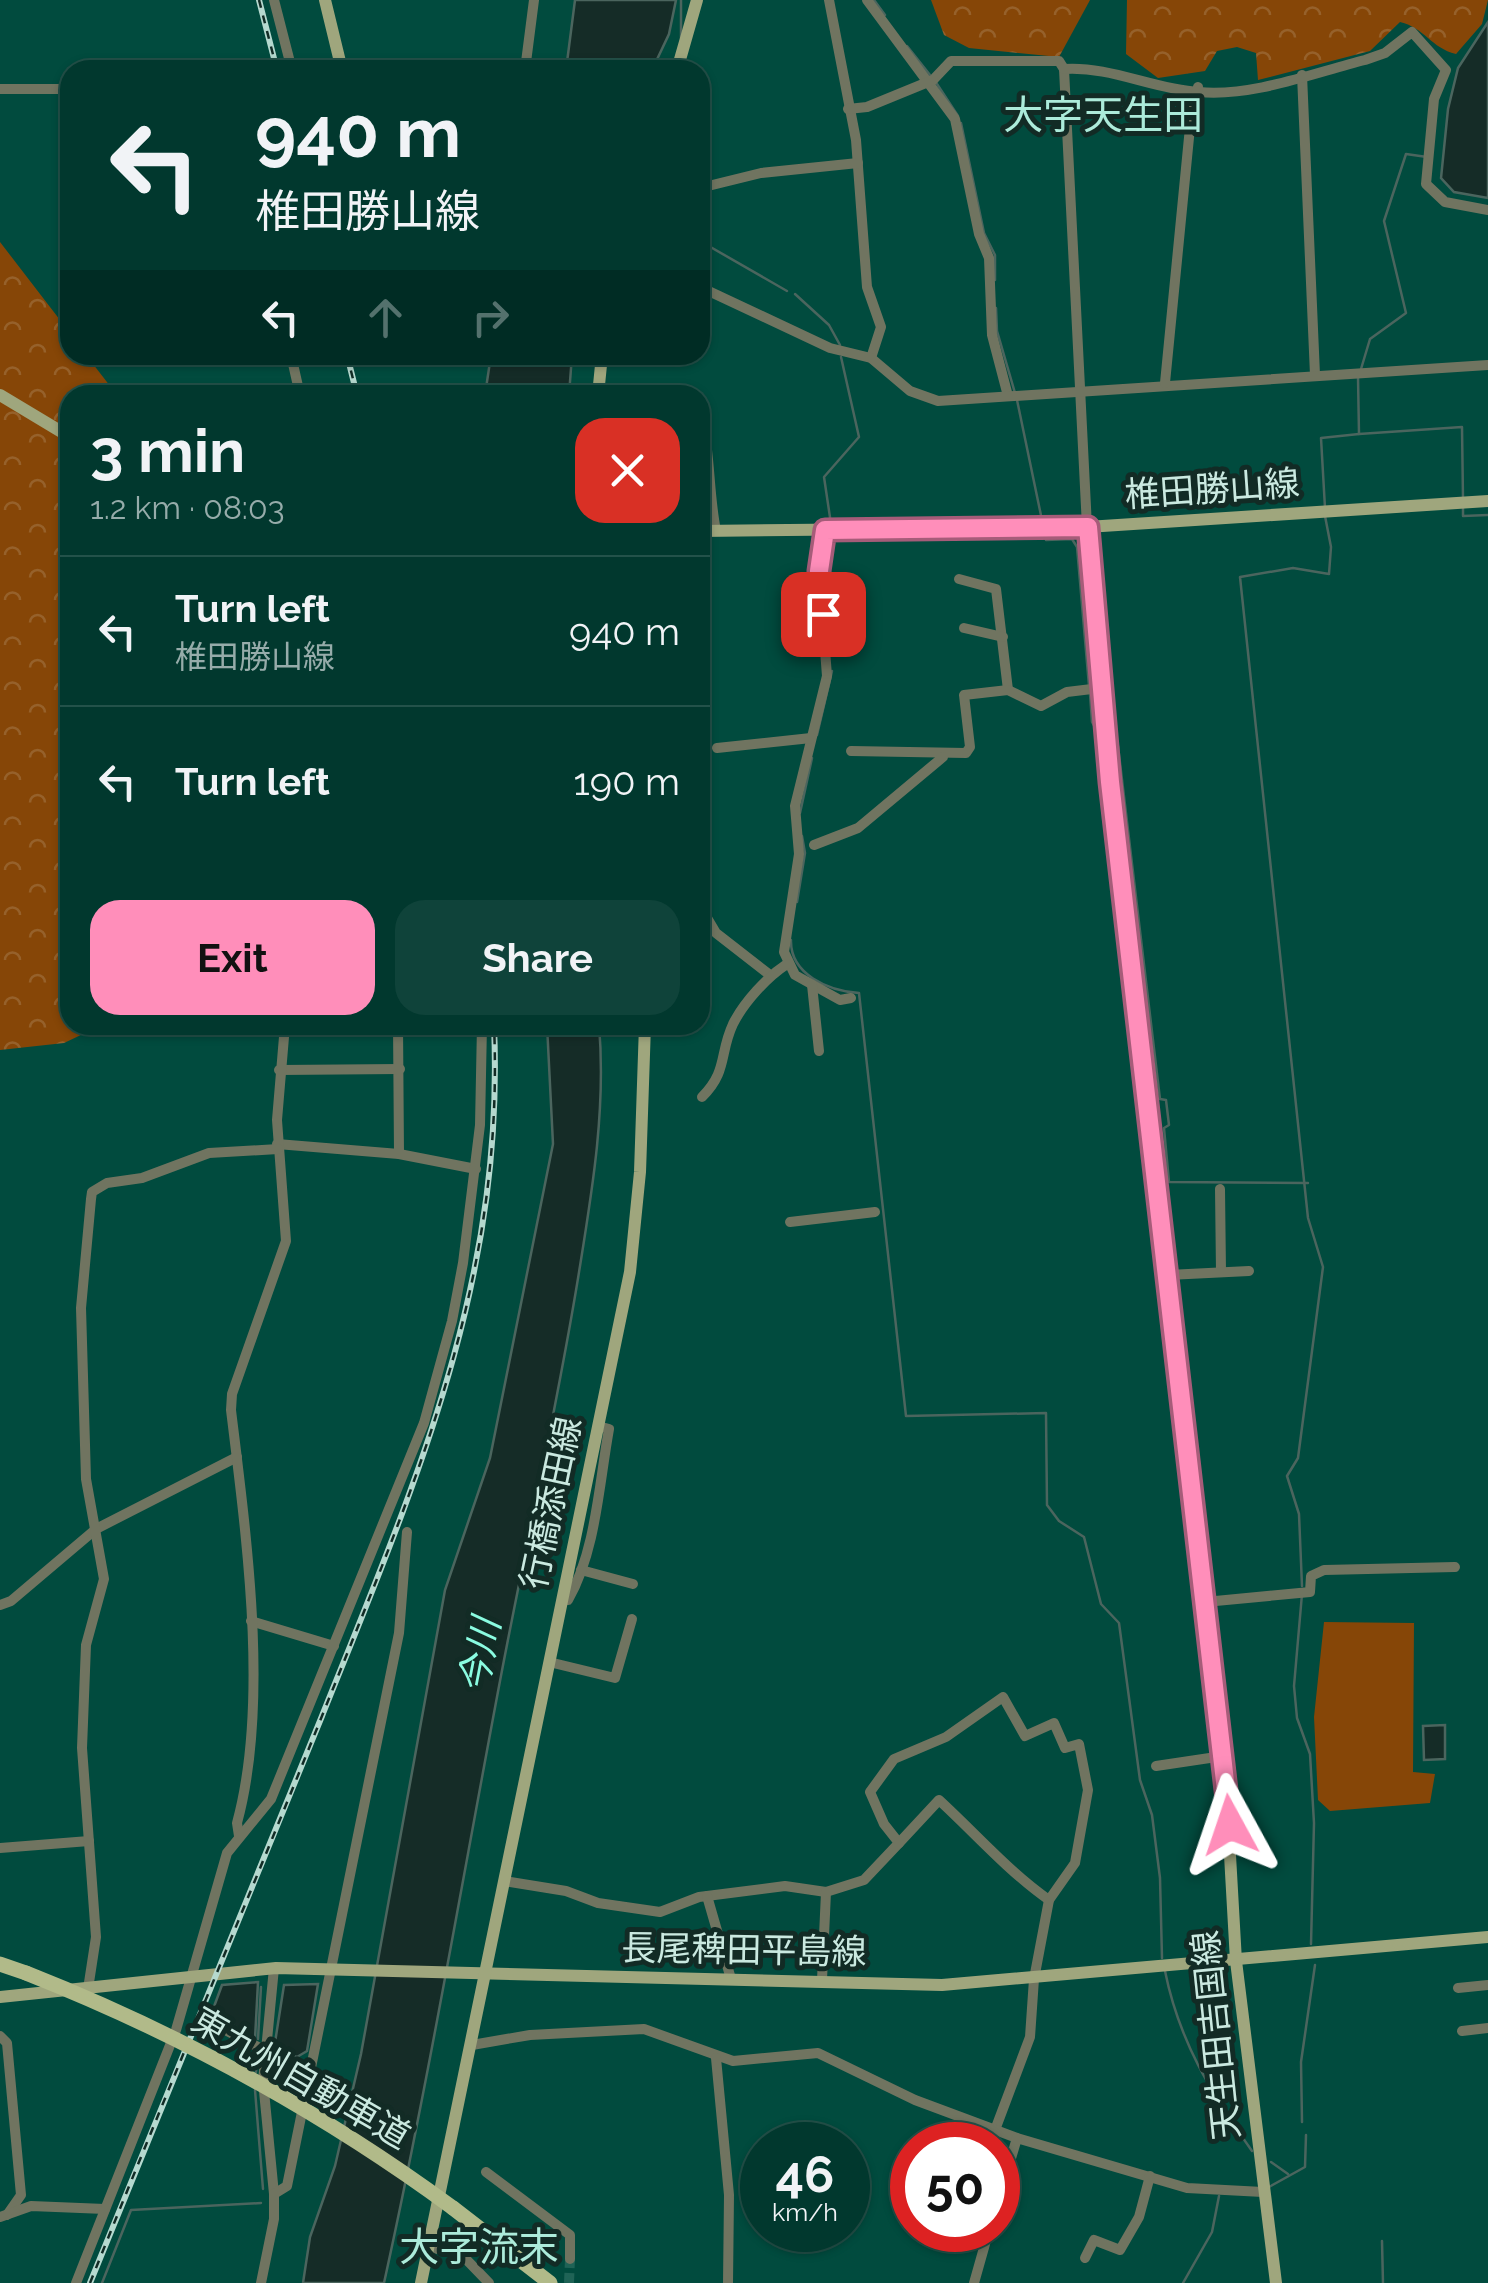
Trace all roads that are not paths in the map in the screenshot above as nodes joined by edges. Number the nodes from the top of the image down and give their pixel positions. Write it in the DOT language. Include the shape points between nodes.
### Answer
graph roads {
  1 [pos="274,0"];
  2 [pos="325,0"];
  3 [pos="534,0"];
  4 [pos="697,0"];
  5 [pos="830,0"];
  6 [pos="867,0"];
  7 [pos="289,60"];
  8 [pos="340,60"];
  9 [pos="526,60"];
  10 [pos="680,60"];
  11 [pos="1064,68"];
  12 [pos="1302,75"];
  13 [pos="927,82"];
  14 [pos="0,89"];
  15 [pos="60,89"];
  16 [pos="1198,90"];
  17 [pos="848,109"];
  18 [pos="858,162"];
  19 [pos="710,186"];
  20 [pos="1488,210"];
  21 [pos="710,294"];
  22 [pos="872,358"];
  23 [pos="1488,365"];
  24 [pos="1315,375"];
  25 [pos="1165,383"];
  26 [pos="1078,388"];
  27 [pos="0,395"];
  28 [pos="1008,396"];
  29 [pos="60,430"];
  30 [pos="1488,501"];
  31 [pos="710,504"];
  32 [pos="1088,527"];
  33 [pos="825,530"];
  34 [pos="710,531"];
  35 [pos="716,531"];
  36 [pos="959,579"];
  37 [pos="964,628"];
  38 [pos="1002,637"];
  39 [pos="1100,688"];
  40 [pos="1008,690"];
  41 [pos="811,738"];
  42 [pos="717,748"];
  43 [pos="851,751"];
  44 [pos="944,756"];
  45 [pos="814,846"];
  46 [pos="710,924"];
  47 [pos="786,964"];
  48 [pos="770,975"];
  49 [pos="812,985"];
  50 [pos="851,998"];
  51 [pos="284,1035"];
  52 [pos="398,1035"];
  53 [pos="482,1035"];
  54 [pos="644,1035"];
  55 [pos="818,1051"];
  56 [pos="400,1068"];
  57 [pos="279,1070"];
  58 [pos="702,1097"];
  59 [pos="278,1146"];
  60 [pos="399,1154"];
  61 [pos="476,1168"];
  62 [pos="1220,1189"];
  63 [pos="875,1212"];
  64 [pos="790,1222"];
  65 [pos="1250,1270"];
  66 [pos="1222,1272"];
  67 [pos="1168,1275"];
  68 [pos="598,1426"];
  69 [pos="237,1458"];
  70 [pos="96,1528"];
  71 [pos="408,1532"];
  72 [pos="1455,1567"];
  73 [pos="581,1570"];
  74 [pos="633,1584"];
  75 [pos="562,1600"];
  76 [pos="1205,1602"];
  77 [pos="0,1605"];
  78 [pos="632,1620"];
  79 [pos="251,1621"];
  80 [pos="334,1646"];
  81 [pos="549,1662"];
  82 [pos="1223,1756"];
  83 [pos="1156,1766"];
  84 [pos="244,1798"];
  85 [pos="254,1821"];
  86 [pos="239,1836"];
  87 [pos="89,1841"];
  88 [pos="898,1843"];
  89 [pos="0,1848"];
  90 [pos="504,1881"];
  91 [pos="826,1892"];
  92 [pos="706,1896"];
  93 [pos="1049,1900"];
  94 [pos="1488,1936"];
  95 [pos="1236,1961"];
  96 [pos="0,1964"];
  97 [pos="274,1968"];
  98 [pos="336,1968"];
  99 [pos="485,1975"];
  100 [pos="193,1976"];
  101 [pos="731,1979"];
  102 [pos="1034,1979"];
  103 [pos="822,1980"];
  104 [pos="1488,1985"];
  105 [pos="1458,1988"];
  106 [pos="88,1990"];
  107 [pos="0,1997"];
  108 [pos="210,2022"];
  109 [pos="1488,2028"];
  110 [pos="1462,2031"];
  111 [pos="0,2036"];
  112 [pos="472,2044"];
  113 [pos="265,2052"];
  114 [pos="716,2058"];
  115 [pos="298,2068"];
  116 [pos="974,2122"];
  117 [pos="998,2122"];
  118 [pos="1020,2139"];
  119 [pos="486,2172"];
  120 [pos="1150,2176"];
  121 [pos="1263,2192"];
  122 [pos="274,2194"];
  123 [pos="106,2209"];
  124 [pos="4,2216"];
  125 [pos="428,2247"];
  126 [pos="983,2252"];
  127 [pos="1085,2258"];
  128 [pos="570,2259"];
  129 [pos="76,2283"];
  130 [pos="262,2283"];
  131 [pos="421,2283"];
  132 [pos="489,2283"];
  133 [pos="550,2283"];
  134 [pos="728,2283"];
  135 [pos="974,2283"];
  136 [pos="1276,2283"];
  1 -- 7 [label="street"];
  2 -- 8 [label="main road"];
  3 -- 9 [label="street"];
  4 -- 10 [label="main road"];
  5 -- 17 [label="street"];
  6 -- 13 [label="street"];
  11 -- 13 [label="street" via="1059,61 950,61"];
  11 -- 16 [label="street" via="1104,68 1136,82"];
  11 -- 26 [label="street"];
  12 -- 16 [label="street" via="1231,92"];
  12 -- 20 [label="street" via="1379,56 1404,34 1416,34 1446,70 1434,100 1426,184 1436,198"];
  12 -- 24 [label="street"];
  13 -- 17 [label="street"];
  13 -- 28 [label="street" via="955,119 989,258 992,335"];
  14 -- 15 [label="street"];
  16 -- 25 [label="street"];
  17 -- 18 [label="street"];
  18 -- 19 [label="street"];
  18 -- 22 [label="street" via="866,287 880,327"];
  21 -- 22 [label="street" via="830,348"];
  22 -- 28 [label="street" via="926,398"];
  23 -- 24 [label="street"];
  24 -- 25 [label="street"];
  25 -- 26 [label="street"];
  26 -- 28 [label="street"];
  26 -- 32 [label="street"];
  27 -- 29 [label="main road"];
  30 -- 32 [label="main road, 椎田勝山線"];
  31 -- 35 [label="street"];
  32 -- 33 [label="main road, 椎田勝山線"];
  32 -- 39 [label="main road, 天生田吉国線"];
  33 -- 35 [label="main road, 椎田勝山線"];
  33 -- 41 [label="street" via="819,571 827,676"];
  34 -- 35 [label="main road, 椎田勝山線"];
  36 -- 38 [label="street" via="996,589"];
  37 -- 38 [label="street"];
  38 -- 40 [label="street"];
  39 -- 40 [label="street" via="1067,692 1041,706"];
  39 -- 67 [label="main road, 天生田吉国線"];
  40 -- 44 [label="street" via="964,695 970,748"];
  41 -- 42 [label="street"];
  41 -- 47 [label="street" via="793,823 799,854"];
  43 -- 44 [label="street"];
  44 -- 45 [label="street" via="858,828"];
  46 -- 48 [label="street"];
  47 -- 48 [label="street"];
  47 -- 49 [label="street"];
  48 -- 58 [label="street" via="731,1028 718,1081"];
  49 -- 50 [label="street" via="840,1000"];
  49 -- 55 [label="street"];
  51 -- 57 [label="street"];
  52 -- 56 [label="street"];
  53 -- 61 [label="street"];
  54 -- 68 [label="main road, 行橋添田線" via="630,1272"];
  56 -- 57 [label="street"];
  56 -- 60 [label="street"];
  57 -- 59 [label="street"];
  59 -- 60 [label="street"];
  59 -- 69 [label="street" via="286,1240 232,1394"];
  59 -- 70 [label="street" via="209,1154 92,1192 81,1308 88,1510"];
  60 -- 61 [label="street"];
  61 -- 80 [label="street" via="463,1263 424,1422"];
  62 -- 66 [label="street"];
  63 -- 64 [label="street"];
  65 -- 66 [label="street"];
  66 -- 67 [label="street"];
  67 -- 76 [label="main road, 天生田吉国線"];
  68 -- 73 [label="street" via="609,1429"];
  68 -- 75 [label="main road, 行橋添田線"];
  69 -- 70 [label="street"];
  69 -- 79 [label="street"];
  70 -- 77 [label="street"];
  70 -- 87 [label="street" via="104,1579 86,1645 82,1748"];
  71 -- 98 [label="street" via="398,1633"];
  72 -- 76 [label="street" via="1324,1570 1311,1576 1310,1592"];
  73 -- 74 [label="street"];
  73 -- 75 [label="street" via="568,1600"];
  75 -- 81 [label="main road, 行橋添田線"];
  76 -- 82 [label="main road, 天生田吉国線"];
  78 -- 81 [label="street" via="615,1678"];
  79 -- 80 [label="street"];
  79 -- 84 [label="street"];
  80 -- 85 [label="street" via="272,1799"];
  81 -- 90 [label="main road, 行橋添田線"];
  82 -- 83 [label="street"];
  82 -- 95 [label="main road, 天生田吉国線"];
  84 -- 85 [label="street"];
  84 -- 86 [label="street"];
  85 -- 86 [label="street"];
  86 -- 100 [label="street" via="227,1852"];
  87 -- 89 [label="street"];
  87 -- 106 [label="street" via="96,1938"];
  88 -- 91 [label="street" via="864,1880"];
  88 -- 93 [label="street" via="939,1800"];
  88 -- 93 [label="street" via="870,1792 894,1760 946,1736 1002,1697 1025,1736 1054,1723 1065,1748 1078,1744 1088,1790 1078,1845 1070,1874"];
  90 -- 92 [label="street" via="646,1911 671,1910"];
  90 -- 99 [label="main road, 行橋添田線"];
  91 -- 92 [label="street" via="785,1886"];
  91 -- 103 [label="street"];
  92 -- 101 [label="street"];
  93 -- 102 [label="street"];
  94 -- 95 [label="main road, 長尾稗田平島線"];
  95 -- 102 [label="main road, 長尾稗田平島線"];
  95 -- 121 [label="main road, 天生田吉国線"];
  96 -- 133 [label="highway, 東九州自動車道, bridge" via="144,2022 233,2068 370,2149"];
  97 -- 98 [label="main road, 長尾稗田平島線"];
  97 -- 100 [label="main road, 長尾稗田平島線"];
  97 -- 113 [label="street"];
  98 -- 99 [label="main road, 長尾稗田平島線"];
  98 -- 122 [label="street" via="288,2186"];
  99 -- 101 [label="main road, 長尾稗田平島線"];
  99 -- 112 [label="main road, 行橋添田線"];
  100 -- 106 [label="main road, 長尾稗田平島線"];
  100 -- 123 [label="street"];
  101 -- 103 [label="main road, 長尾稗田平島線"];
  102 -- 103 [label="main road, 長尾稗田平島線"];
  102 -- 117 [label="street" via="1030,2037"];
  104 -- 105 [label="street"];
  106 -- 107 [label="main road, 長尾稗田平島線"];
  108 -- 113 [label="street"];
  109 -- 110 [label="street"];
  111 -- 124 [label="street" via="7,2042 21,2195"];
  112 -- 114 [label="street" via="644,2029"];
  112 -- 125 [label="main road, 行橋添田線"];
  113 -- 115 [label="street"];
  113 -- 122 [label="street"];
  114 -- 116 [label="street" via="818,2053"];
  114 -- 134 [label="street" via="729,2196"];
  118 -- 120 [label="street"];
  119 -- 128 [label="street" via="570,2236"];
  120 -- 121 [label="street" via="1197,2190"];
  120 -- 127 [label="street" via="1139,2217 1120,2250 1094,2240"];
  121 -- 136 [label="main road, 天生田吉国線"];
  122 -- 130 [label="street"];
  123 -- 124 [label="street" via="31,2206"];
  123 -- 129 [label="street"];
  125 -- 131 [label="main road, 行橋添田線"];
  125 -- 132 [label="street" via="462,2255"];
  126 -- 135 [label="street"];
}
